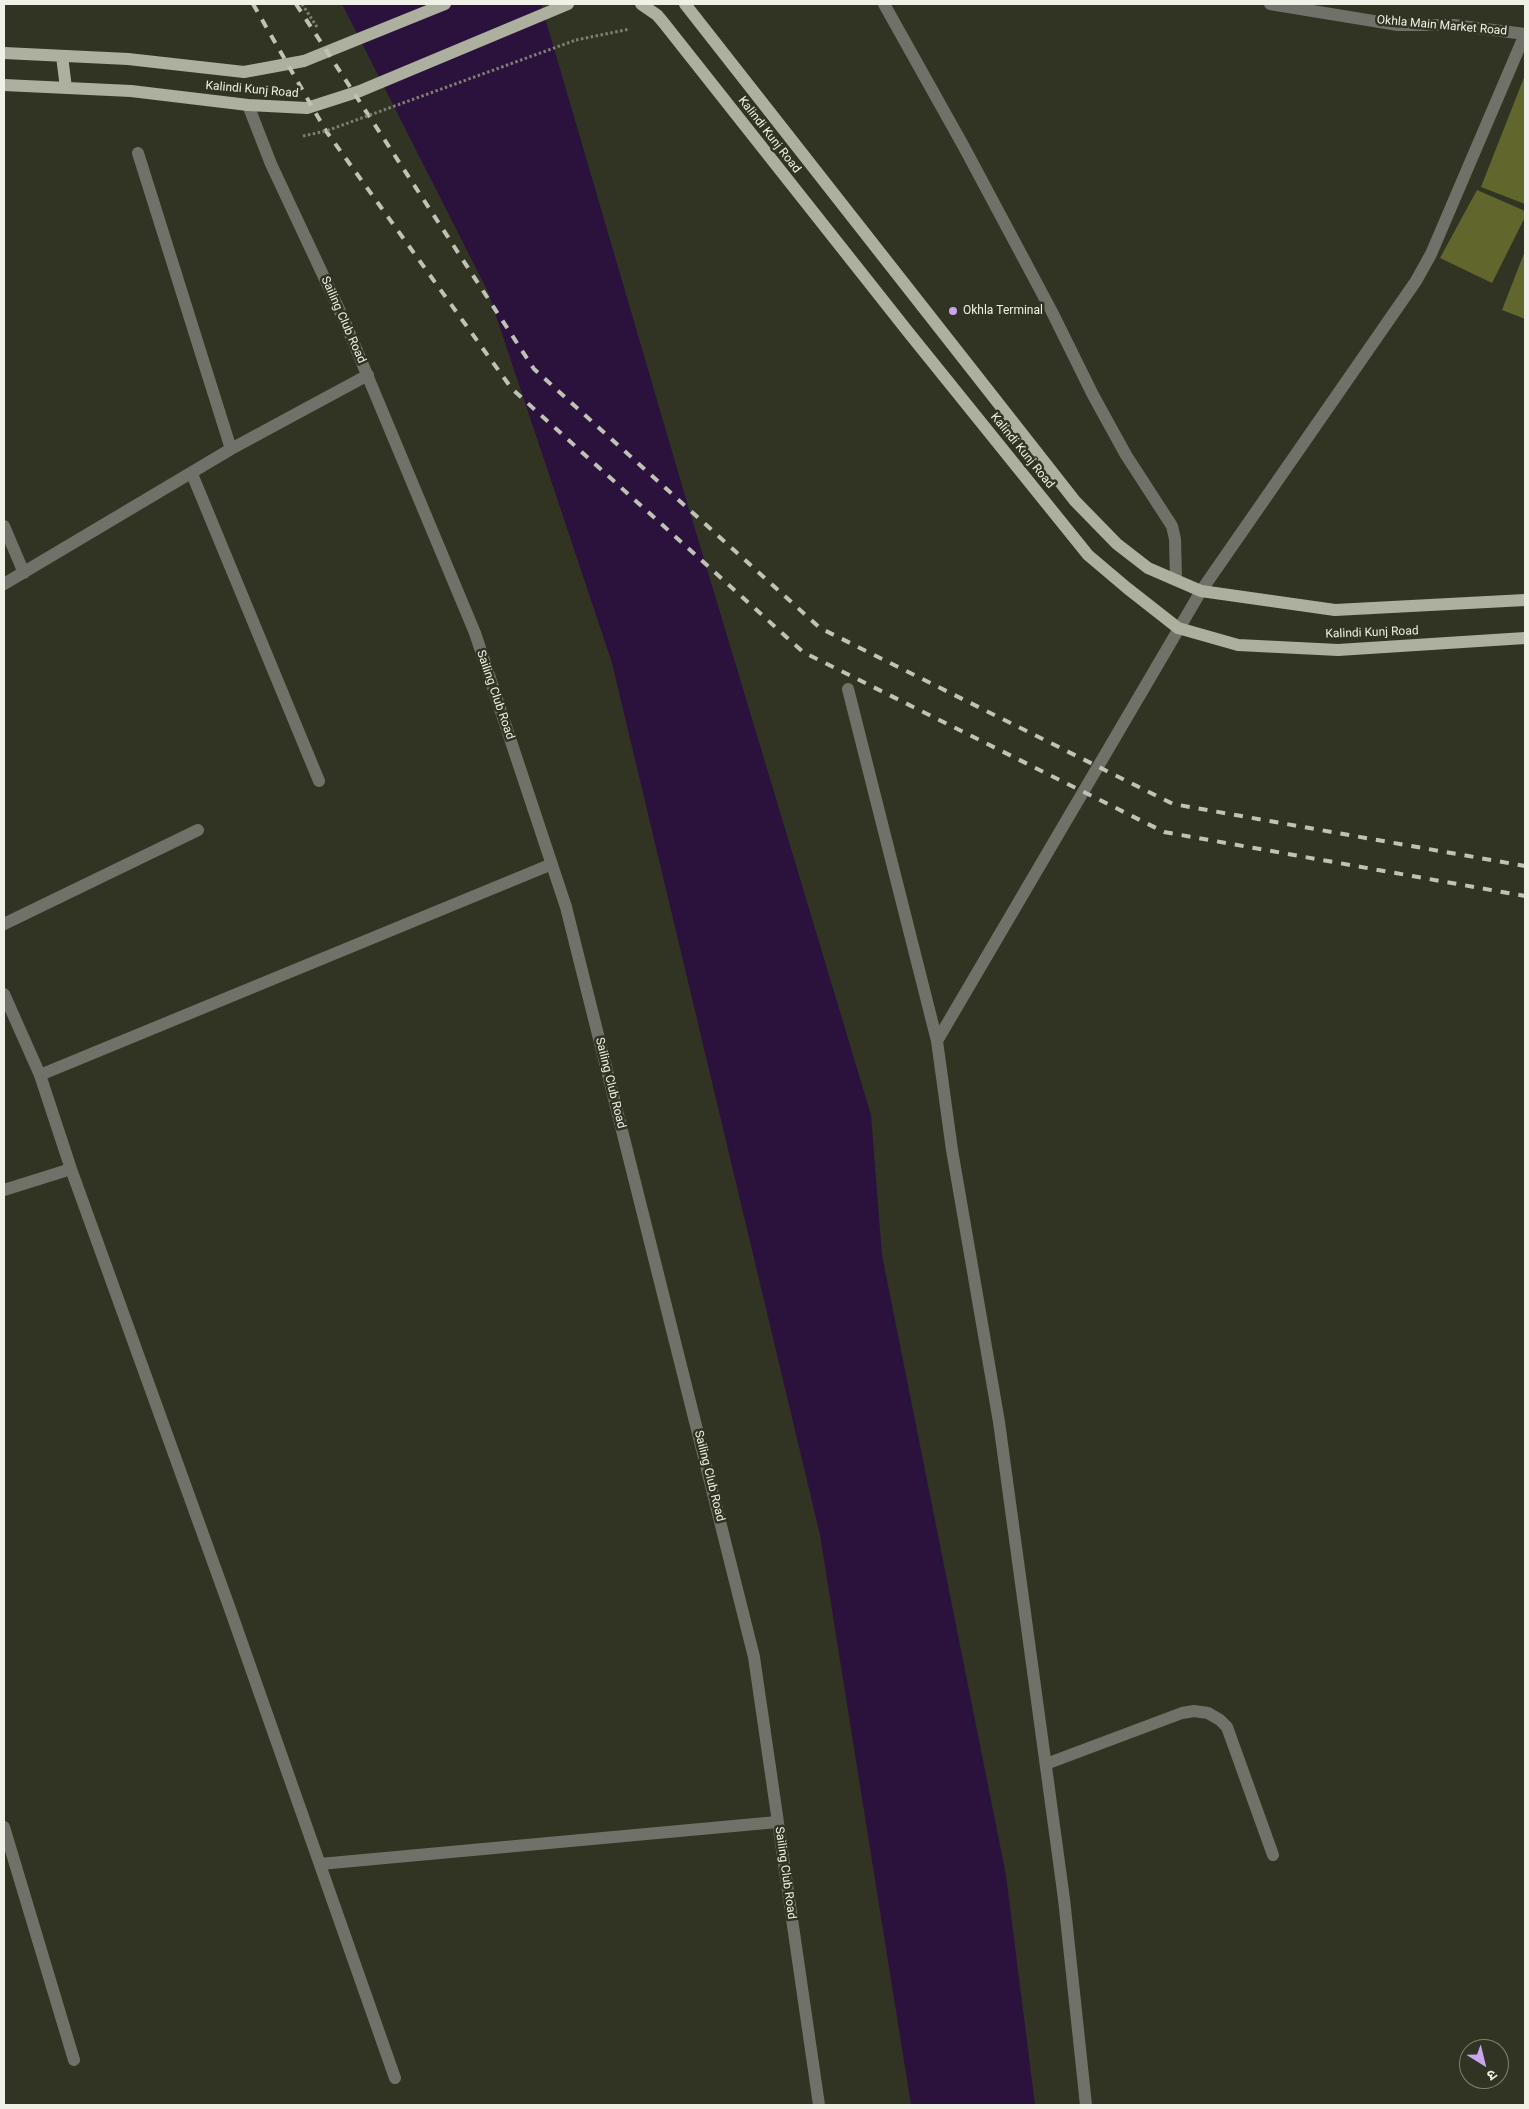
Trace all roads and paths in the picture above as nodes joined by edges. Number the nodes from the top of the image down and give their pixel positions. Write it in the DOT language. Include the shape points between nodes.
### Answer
graph roads {
  1 [pos="445,4"];
  2 [pos="568,4"];
  3 [pos="641,4"];
  4 [pos="685,4"];
  5 [pos="884,4"];
  6 [pos="1270,4"];
  7 [pos="663,22"];
  8 [pos="1525,34"];
  9 [pos="4,53"];
  10 [pos="62,56"];
  11 [pos="4,85"];
  12 [pos="66,88"];
  13 [pos="248,105"];
  14 [pos="303,136"];
  15 [pos="138,153"];
  16 [pos="368,375"];
  17 [pos="231,449"];
  18 [pos="192,474"];
  19 [pos="4,526"];
  20 [pos="24,573"];
  21 [pos="1176,580"];
  22 [pos="4,584"];
  23 [pos="1201,591"];
  24 [pos="1525,600"];
  25 [pos="1178,628"];
  26 [pos="1525,638"];
  27 [pos="848,689"];
  28 [pos="319,781"];
  29 [pos="198,830"];
  30 [pos="552,864"];
  31 [pos="4,924"];
  32 [pos="4,994"];
  33 [pos="937,1041"];
  34 [pos="40,1075"];
  35 [pos="71,1169"];
  36 [pos="4,1190"];
  37 [pos="1046,1764"];
  38 [pos="777,1822"];
  39 [pos="4,1827"];
  40 [pos="1273,1855"];
  41 [pos="320,1864"];
  42 [pos="74,2060"];
  43 [pos="395,2078"];
  44 [pos="818,2105"];
  45 [pos="1086,2105"];
  1 -- 10 [label="main road, Kalindi Kunj Road" via="304,60 244,72 128,59"];
  2 -- 13 [label="main road, Kalindi Kunj Road" via="360,91 307,108"];
  3 -- 7 [label="main road, Kalindi Kunj Road"];
  4 -- 21 [label="main road, Kalindi Kunj Road" via="1075,501 1117,544 1148,568"];
  5 -- 21 [label="street" via="964,147 1126,455 1172,526"];
  6 -- 8 [label="street, Okhla Main Market Road" via="1398,24 1454,25"];
  7 -- 14 [label="path, bridge" via="576,40 326,131"];
  7 -- 25 [label="main road, Kalindi Kunj Road" via="1088,555"];
  8 -- 23 [label="street" via="1431,254 1416,281"];
  9 -- 10 [label="main road, Kalindi Kunj Road"];
  10 -- 12 [label="main road"];
  11 -- 12 [label="main road, Kalindi Kunj Road"];
  12 -- 13 [label="main road, Kalindi Kunj Road" via="131,91"];
  13 -- 16 [label="street, Sailing Club Road" via="271,164"];
  15 -- 17 [label="street"];
  16 -- 17 [label="street"];
  16 -- 30 [label="street, Sailing Club Road" via="475,633"];
  17 -- 18 [label="street"];
  18 -- 20 [label="street"];
  18 -- 28 [label="street"];
  19 -- 20 [label="street"];
  20 -- 22 [label="street"];
  21 -- 23 [label="main road, Kalindi Kunj Road"];
  23 -- 24 [label="main road, Kalindi Kunj Road" via="1335,610"];
  23 -- 25 [label="street"];
  25 -- 26 [label="main road, Kalindi Kunj Road" via="1238,645 1338,650"];
  25 -- 33 [label="street"];
  27 -- 33 [label="street"];
  29 -- 31 [label="street"];
  30 -- 34 [label="street"];
  30 -- 38 [label="street, Sailing Club Road" via="566,907 754,1657"];
  32 -- 34 [label="street"];
  33 -- 37 [label="street" via="952,1150 999,1422"];
  34 -- 35 [label="street"];
  35 -- 36 [label="street"];
  35 -- 41 [label="street"];
  37 -- 40 [label="street" via="1182,1713 1208,1713 1227,1727"];
  37 -- 45 [label="street"];
  38 -- 41 [label="street"];
  38 -- 44 [label="street, Sailing Club Road"];
  39 -- 42 [label="street"];
  41 -- 43 [label="street"];
}
